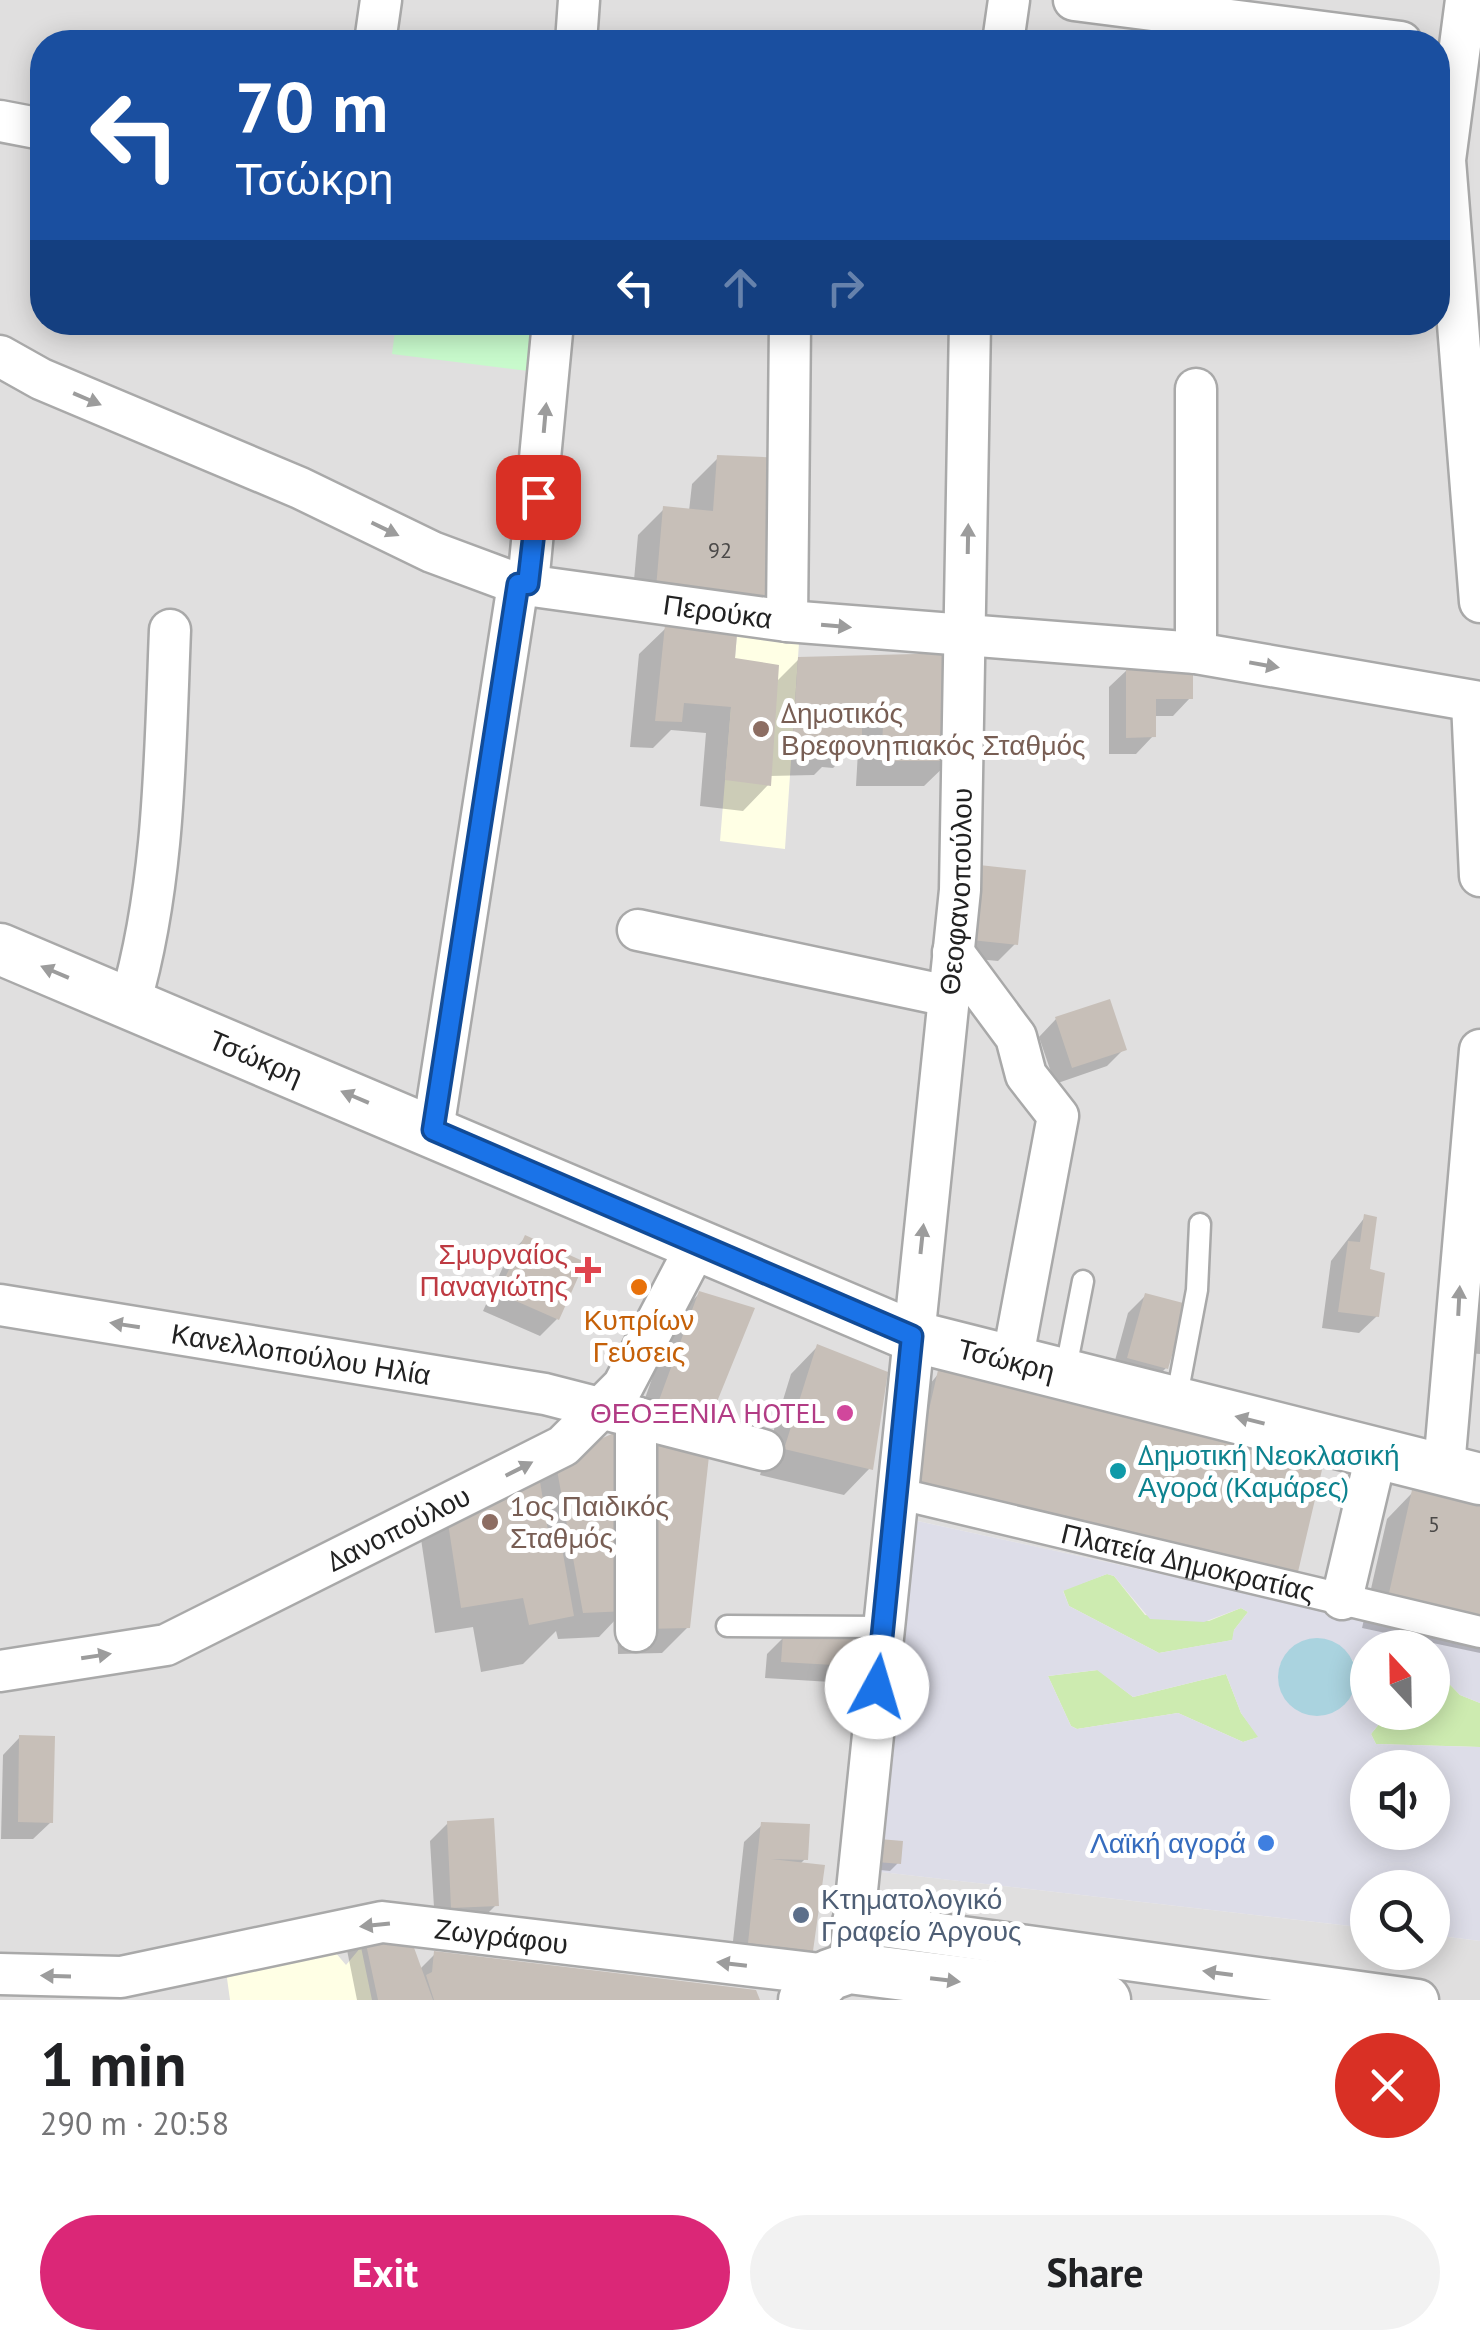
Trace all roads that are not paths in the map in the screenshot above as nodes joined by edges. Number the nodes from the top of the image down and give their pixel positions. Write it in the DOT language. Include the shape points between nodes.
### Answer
graph roads {
  1 [pos="381,0"];
  2 [pos="579,0"];
  3 [pos="1009,0"];
  4 [pos="1074,0"];
  5 [pos="1466,0"];
  6 [pos="377,30"];
  7 [pos="577,30"];
  8 [pos="1005,30"];
  9 [pos="1308,30"];
  10 [pos="1450,41"];
  11 [pos="0,121"];
  12 [pos="30,127"];
  13 [pos="1450,223"];
  14 [pos="552,335"];
  15 [pos="790,335"];
  16 [pos="970,335"];
  17 [pos="0,356"];
  18 [pos="1196,389"];
  19 [pos="523,584"];
  20 [pos="1480,602"];
  21 [pos="787,622"];
  22 [pos="170,630"];
  23 [pos="966,637"];
  24 [pos="1196,653"];
  25 [pos="1476,702"];
  26 [pos="1480,876"];
  27 [pos="638,930"];
  28 [pos="0,949"];
  29 [pos="953,952"];
  30 [pos="948,996"];
  31 [pos="130,1003"];
  32 [pos="1480,1050"];
  33 [pos="433,1130"];
  34 [pos="1200,1224"];
  35 [pos="698,1245"];
  36 [pos="1471,1254"];
  37 [pos="1083,1281"];
  38 [pos="0,1305"];
  39 [pos="912,1336"];
  40 [pos="1468,1348"];
  41 [pos="1012,1362"];
  42 [pos="1065,1374"];
  43 [pos="1176,1402"];
  44 [pos="618,1414"];
  45 [pos="763,1450"];
  46 [pos="1377,1451"];
  47 [pos="1462,1473"];
  48 [pos="896,1493"];
  49 [pos="1342,1599"];
  50 [pos="727,1626"];
  51 [pos="882,1627"];
  52 [pos="636,1630"];
  53 [pos="1480,1632"];
  54 [pos="0,1671"];
  55 [pos="834,1966"];
  56 [pos="0,1974"];
  57 [pos="1007,1977"];
  58 [pos="1278,1990"];
  59 [pos="1080,1998"];
  60 [pos="1418,2000"];
  1 -- 6 [label="street"];
  2 -- 7 [label="street"];
  3 -- 8 [label="street"];
  4 -- 9 [label="street"];
  5 -- 10 [label="street"];
  11 -- 12 [label="street"];
  13 -- 20 [label="street"];
  19 -- 14 [label="street, one-way"];
  15 -- 21 [label="street"];
  23 -- 16 [label="street, Θεοφανοπούλου, one-way"];
  17 -- 19 [label="street, Περούκα, one-way" via="432,552"];
  18 -- 24 [label="street"];
  19 -- 21 [label="street, Περούκα"];
  19 -- 33 [label="street"];
  21 -- 23 [label="street, Περούκα, one-way"];
  22 -- 31 [label="street" via="154,885"];
  23 -- 24 [label="street, Περούκα"];
  23 -- 29 [label="street, Θεοφανοπούλου"];
  24 -- 25 [label="street, Περούκα, one-way"];
  25 -- 26 [label="street"];
  27 -- 30 [label="street"];
  31 -- 28 [label="street, Τσώκρη, one-way"];
  29 -- 30 [label="street, Θεοφανοπούλου"];
  29 -- 41 [label="street" via="1016,1037 1026,1075 1058,1116"];
  39 -- 30 [label="street, Θεοφανοπούλου, one-way"];
  33 -- 31 [label="street, Τσώκρη, one-way"];
  32 -- 36 [label="street"];
  33 -- 35 [label="street, Τσώκρη"];
  34 -- 43 [label="lane" via="1197,1290"];
  35 -- 39 [label="street, Τσώκρη"];
  35 -- 44 [label="street, Δανοπούλου" via="622,1386"];
  40 -- 36 [label="street, one-way"];
  37 -- 42 [label="lane"];
  44 -- 38 [label="street, Κανελλοπούλου Ηλία, one-way" via="546,1394"];
  39 -- 41 [label="street, Τσώκρη"];
  39 -- 48 [label="street, Θεοφανοπούλου"];
  40 -- 47 [label="street"];
  41 -- 42 [label="street, Τσώκρη"];
  42 -- 43 [label="street, Τσώκρη"];
  46 -- 43 [label="street, Τσώκρη, one-way"];
  44 -- 45 [label="street, Κανελλοπούλου Ηλία"];
  44 -- 52 [label="street"];
  54 -- 44 [label="street, Δανοπούλου, one-way" via="166,1645"];
  46 -- 47 [label="street, Τσώκρη"];
  46 -- 49 [label="street"];
  48 -- 49 [label="street, Πλατεία Δημοκρατίας"];
  48 -- 51 [label="street, Θεοφανοπούλου"];
  49 -- 53 [label="street, Πλατεία Δημοκρατίας"];
  50 -- 51 [label="lane"];
  51 -- 55 [label="street, Θεοφανοπούλου"];
  55 -- 56 [label="street, Ζωγράφου, one-way" via="382,1922 121,1978"];
  55 -- 57 [label="street, Ζωγράφου"];
  58 -- 57 [label="street, Ζωγράφου, one-way"];
  57 -- 59 [label="street, Ζωγράφου"];
  58 -- 60 [label="street, Ζωγράφου"];
}
